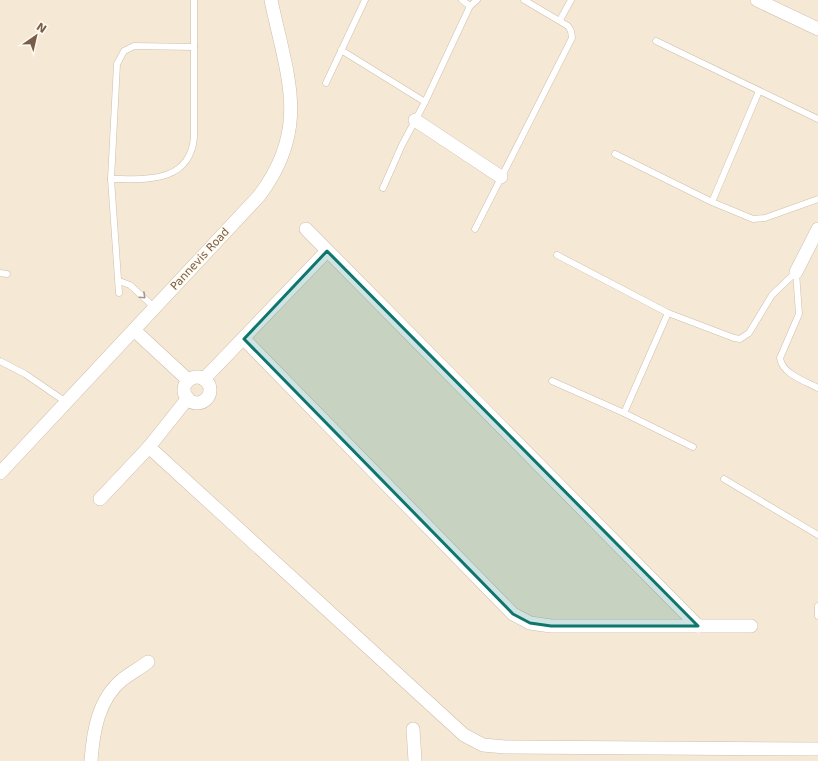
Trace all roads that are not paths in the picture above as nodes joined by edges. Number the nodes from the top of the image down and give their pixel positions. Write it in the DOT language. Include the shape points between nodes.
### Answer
graph roads {
  1 [pos="194,0"];
  2 [pos="271,0"];
  3 [pos="365,0"];
  4 [pos="462,0"];
  5 [pos="477,0"];
  6 [pos="524,0"];
  7 [pos="571,0"];
  8 [pos="757,0"];
  9 [pos="470,6"];
  10 [pos="560,20"];
  11 [pos="818,29"];
  12 [pos="656,41"];
  13 [pos="194,47"];
  14 [pos="342,50"];
  15 [pos="326,83"];
  16 [pos="759,91"];
  17 [pos="425,102"];
  18 [pos="818,119"];
  19 [pos="415,120"];
  20 [pos="615,154"];
  21 [pos="501,177"];
  22 [pos="111,179"];
  23 [pos="383,188"];
  24 [pos="818,199"];
  25 [pos="712,202"];
  26 [pos="306,229"];
  27 [pos="475,229"];
  28 [pos="818,229"];
  29 [pos="814,246"];
  30 [pos="327,251"];
  31 [pos="557,255"];
  32 [pos="796,272"];
  33 [pos="0,273"];
  34 [pos="7,274"];
  35 [pos="119,281"];
  36 [pos="119,293"];
  37 [pos="155,308"];
  38 [pos="668,313"];
  39 [pos="134,330"];
  40 [pos="244,339"];
  41 [pos="0,361"];
  42 [pos="204,379"];
  43 [pos="188,380"];
  44 [pos="552,381"];
  45 [pos="818,388"];
  46 [pos="188,398"];
  47 [pos="66,402"];
  48 [pos="624,413"];
  49 [pos="148,447"];
  50 [pos="692,447"];
  51 [pos="0,473"];
  52 [pos="724,479"];
  53 [pos="100,499"];
  54 [pos="818,535"];
  55 [pos="818,606"];
  56 [pos="818,616"];
  57 [pos="698,626"];
  58 [pos="751,626"];
  59 [pos="148,662"];
  60 [pos="413,729"];
  61 [pos="818,749"];
  62 [pos="91,761"];
  63 [pos="415,761"];
  1 -- 13 [label="lane"];
  2 -- 37 [label="street, Pannevis Road" via="292,98 292,122 283,158 259,196"];
  3 -- 14 [label="lane"];
  4 -- 9 [label="lane"];
  5 -- 9 [label="lane"];
  6 -- 10 [label="lane"];
  7 -- 10 [label="lane"];
  8 -- 11 [label="street"];
  9 -- 17 [label="lane"];
  10 -- 21 [label="lane" via="571,31 569,46"];
  12 -- 16 [label="lane"];
  13 -- 22 [label="lane" via="194,137 191,153 177,169 156,179"];
  13 -- 22 [label="lane" via="134,46 119,57"];
  14 -- 15 [label="lane"];
  14 -- 17 [label="lane"];
  16 -- 18 [label="lane"];
  16 -- 25 [label="lane"];
  17 -- 19 [label="lane"];
  19 -- 21 [label="street"];
  19 -- 23 [label="lane"];
  20 -- 25 [label="lane"];
  21 -- 27 [label="lane"];
  22 -- 35 [label="lane" via="115,257"];
  24 -- 25 [label="lane" via="759,220"];
  26 -- 30 [label="street"];
  28 -- 29 [label="street"];
  29 -- 32 [label="street"];
  30 -- 40 [label="street"];
  30 -- 57 [label="street"];
  31 -- 38 [label="lane"];
  32 -- 38 [label="lane" via="772,295 749,333 740,338"];
  32 -- 45 [label="lane" via="799,314 780,358 784,368"];
  33 -- 34 [label="lane"];
  35 -- 36 [label="lane"];
  35 -- 37 [label="lane, one-way" via="130,285"];
  37 -- 39 [label="street, Pannevis Road"];
  38 -- 48 [label="lane"];
  39 -- 43 [label="street"];
  39 -- 47 [label="street, Pannevis Road"];
  40 -- 42 [label="street"];
  40 -- 57 [label="street" via="513,614 530,623 550,626"];
  41 -- 47 [label="lane" via="25,374"];
  42 -- 43 [label="street" via="193,377"];
  42 -- 46 [label="street" via="210,388 206,399 195,402"];
  43 -- 46 [label="street" via="184,391"];
  44 -- 48 [label="lane"];
  46 -- 49 [label="street"];
  47 -- 51 [label="street, Pannevis Road"];
  48 -- 50 [label="lane"];
  49 -- 53 [label="street"];
  49 -- 61 [label="street" via="464,735 483,745"];
  52 -- 54 [label="lane"];
  55 -- 56 [label="lane"];
  57 -- 58 [label="street"];
  59 -- 62 [label="street" via="122,680 104,702 93,732"];
  60 -- 63 [label="street"];
}
